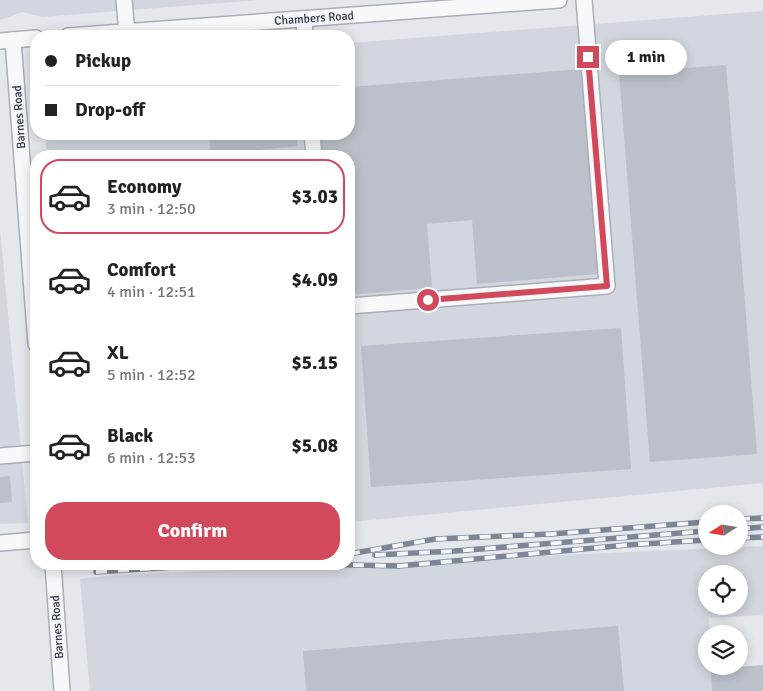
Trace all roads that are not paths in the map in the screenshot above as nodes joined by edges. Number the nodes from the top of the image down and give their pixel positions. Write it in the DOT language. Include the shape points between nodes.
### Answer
graph roads {
  1 [pos="124,0"];
  2 [pos="559,0"];
  3 [pos="584,0"];
  4 [pos="371,7"];
  5 [pos="304,19"];
  6 [pos="127,30"];
  7 [pos="165,30"];
  8 [pos="305,30"];
  9 [pos="30,38"];
  10 [pos="7,40"];
  11 [pos="30,281"];
  12 [pos="355,306"];
  13 [pos="30,454"];
  14 [pos="0,456"];
  15 [pos="30,540"];
  16 [pos="0,543"];
  17 [pos="53,570"];
  18 [pos="62,691"];
  1 -- 6 [label="street"];
  2 -- 4 [label="street, Chambers Road"];
  3 -- 12 [label="street" via="607,286"];
  4 -- 5 [label="street, Chambers Road"];
  5 -- 7 [label="street, Chambers Road"];
  5 -- 8 [label="street"];
  9 -- 10 [label="street"];
  10 -- 11 [label="street, Barnes Road"];
  13 -- 14 [label="street"];
  15 -- 16 [label="street"];
  17 -- 18 [label="street, Barnes Road"];
}
